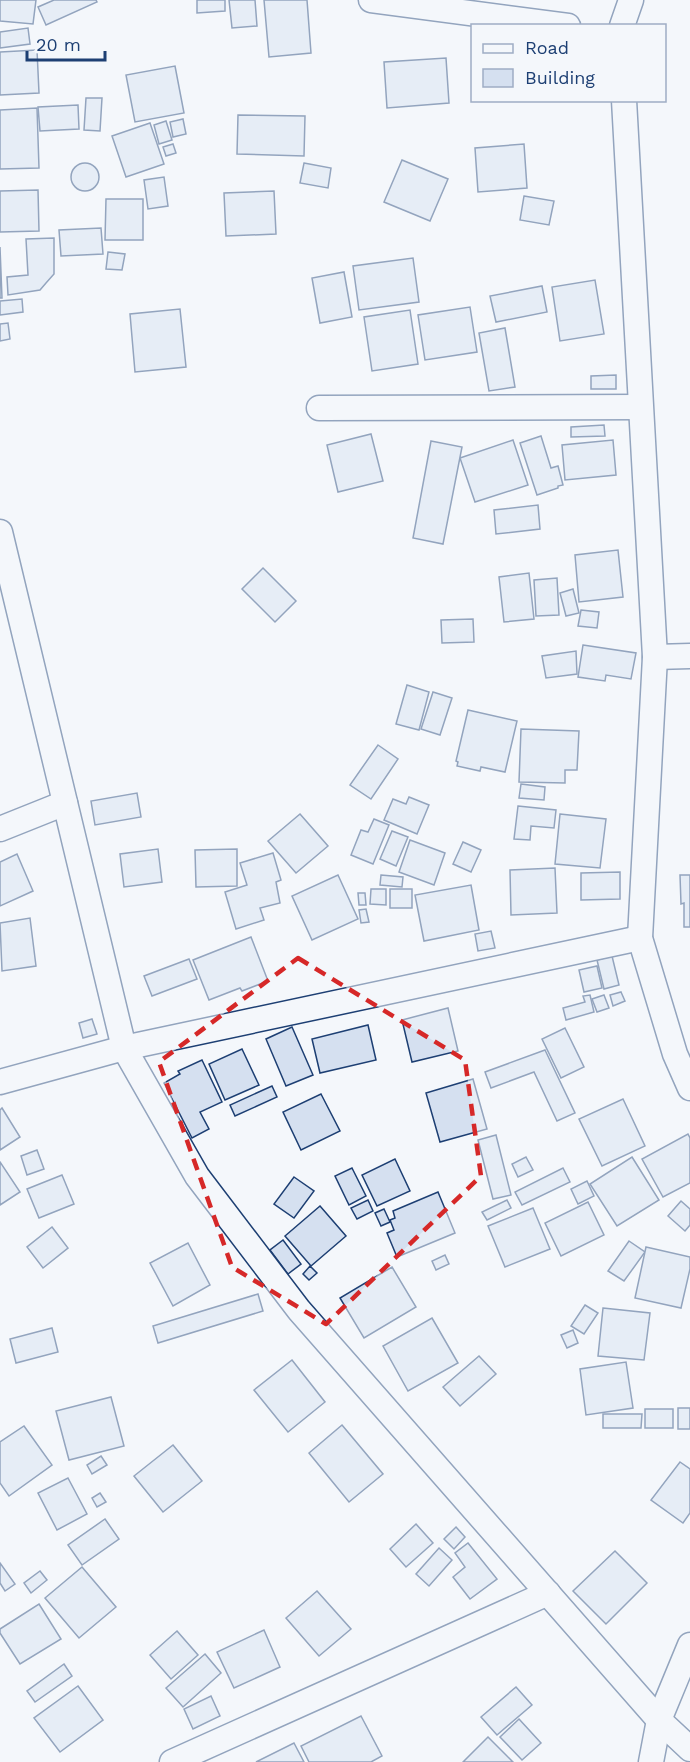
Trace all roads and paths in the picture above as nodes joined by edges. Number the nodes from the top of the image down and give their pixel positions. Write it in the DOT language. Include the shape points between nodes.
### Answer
graph roads {
  1 [pos="371,0"];
  2 [pos="631,0"];
  3 [pos="553,24"];
  4 [pos="623,24"];
  5 [pos="624,102"];
  6 [pos="640,407"];
  7 [pos="320,408"];
  8 [pos="0,532"];
  9 [pos="690,656"];
  10 [pos="655,657"];
  11 [pos="65,803"];
  12 [pos="0,829"];
  13 [pos="640,938"];
  14 [pos="124,1048"];
  15 [pos="0,1082"];
  16 [pos="690,1088"];
  17 [pos="548,1593"];
  18 [pos="690,1645"];
  19 [pos="659,1720"];
  20 [pos="690,1749"];
  21 [pos="172,1762"];
  22 [pos="651,1762"];
  1 -- 3 [label="street"];
  2 -- 4 [label="street"];
  5 -- 6 [label="street"];
  6 -- 7 [label="street"];
  6 -- 10 [label="street"];
  8 -- 11 [label="street"];
  9 -- 10 [label="street"];
  10 -- 13 [label="street"];
  11 -- 12 [label="street"];
  11 -- 14 [label="street"];
  13 -- 14 [label="street"];
  13 -- 16 [label="street" via="675,1054"];
  14 -- 15 [label="street"];
  14 -- 17 [label="street" via="197,1176 299,1310"];
  17 -- 19 [label="street"];
  17 -- 21 [label="street"];
  18 -- 19 [label="street"];
  19 -- 20 [label="street"];
  19 -- 22 [label="street"];
}
